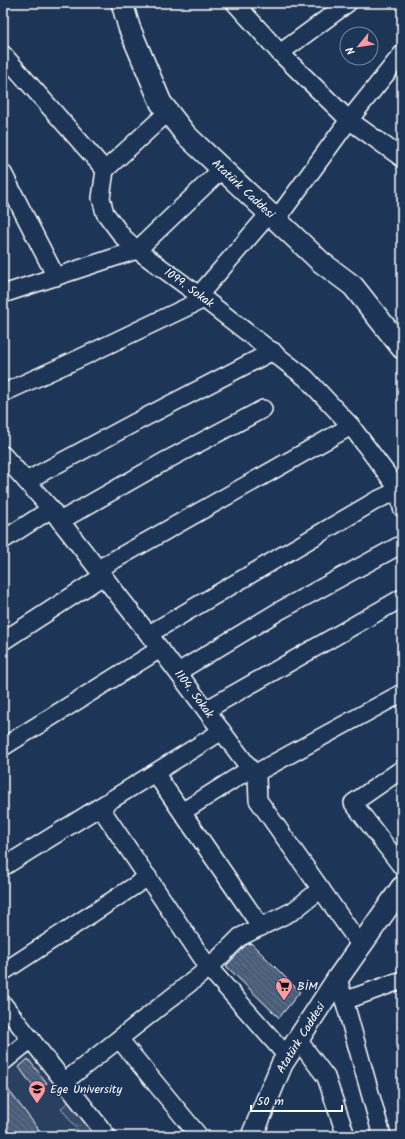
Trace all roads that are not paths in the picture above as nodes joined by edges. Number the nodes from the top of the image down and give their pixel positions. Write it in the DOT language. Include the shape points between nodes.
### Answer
graph roads {
  1 [pos="122,3"];
  2 [pos="235,3"];
  3 [pos="348,3"];
  4 [pos="280,53"];
  5 [pos="3,54"];
  6 [pos="402,54"];
  7 [pos="168,112"];
  8 [pos="349,120"];
  9 [pos="402,158"];
  10 [pos="222,169"];
  11 [pos="104,170"];
  12 [pos="3,173"];
  13 [pos="273,217"];
  14 [pos="137,250"];
  15 [pos="56,277"];
  16 [pos="3,294"];
  17 [pos="202,297"];
  18 [pos="402,348"];
  19 [pos="273,351"];
  20 [pos="3,393"];
  21 [pos="263,409"];
  22 [pos="351,426"];
  23 [pos="6,464"];
  24 [pos="26,481"];
  25 [pos="401,489"];
  26 [pos="402,508"];
  27 [pos="56,515"];
  28 [pos="3,540"];
  29 [pos="402,544"];
  30 [pos="101,572"];
  31 [pos="402,598"];
  32 [pos="149,634"];
  33 [pos="3,641"];
  34 [pos="160,649"];
  35 [pos="178,672"];
  36 [pos="402,693"];
  37 [pos="206,710"];
  38 [pos="222,731"];
  39 [pos="3,747"];
  40 [pos="402,769"];
  41 [pos="252,771"];
  42 [pos="155,773"];
  43 [pos="100,807"];
  44 [pos="182,812"];
  45 [pos="3,867"];
  46 [pos="402,867"];
  47 [pos="148,877"];
  48 [pos="402,887"];
  49 [pos="321,890"];
  50 [pos="261,927"];
  51 [pos="361,946"];
  52 [pos="209,968"];
  53 [pos="3,972"];
  54 [pos="338,978"];
  55 [pos="402,980"];
  56 [pos="344,1001"];
  57 [pos="3,1004"];
  58 [pos="31,1039"];
  59 [pos="119,1039"];
  60 [pos="293,1048"];
  61 [pos="3,1062"];
  62 [pos="64,1082"];
  63 [pos="107,1136"];
  64 [pos="199,1136"];
  65 [pos="252,1136"];
  66 [pos="346,1136"];
  67 [pos="382,1136"];
  1 -- 7 [label="main road, Atatürk Caddesi" via="129,27 161,103"];
  2 -- 4 [label="street"];
  3 -- 4 [label="street"];
  4 -- 8 [label="street"];
  5 -- 11 [label="street"];
  6 -- 8 [label="street"];
  7 -- 10 [label="main road, Atatürk Caddesi" via="186,136"];
  7 -- 11 [label="street"];
  8 -- 9 [label="street"];
  8 -- 13 [label="street"];
  10 -- 13 [label="main road, Atatürk Caddesi"];
  10 -- 14 [label="street"];
  11 -- 14 [label="street, 1099. Sokak" via="101,198 106,213 122,237"];
  12 -- 15 [label="street"];
  13 -- 17 [label="street"];
  13 -- 18 [label="main road, Atatürk Caddesi" via="321,262 353,286"];
  14 -- 15 [label="street"];
  14 -- 17 [label="street, 1099. Sokak"];
  15 -- 16 [label="street"];
  17 -- 19 [label="street, 1099. Sokak"];
  17 -- 20 [label="street"];
  19 -- 22 [label="street, 1099. Sokak" via="306,378"];
  19 -- 24 [label="street"];
  21 -- 27 [label="street"];
  22 -- 25 [label="street, 1099. Sokak"];
  22 -- 30 [label="street"];
  23 -- 24 [label="street, 1104. Sokak"];
  24 -- 27 [label="street, 1104. Sokak"];
  25 -- 26 [label="street, 1099. Sokak"];
  25 -- 32 [label="street" via="375,501"];
  27 -- 28 [label="street"];
  27 -- 30 [label="street, 1104. Sokak"];
  29 -- 35 [label="street" via="279,611"];
  30 -- 32 [label="street, 1104. Sokak"];
  30 -- 33 [label="street"];
  31 -- 37 [label="street"];
  32 -- 34 [label="street, 1104. Sokak"];
  34 -- 35 [label="street, 1104. Sokak"];
  34 -- 39 [label="street"];
  35 -- 37 [label="street, 1104. Sokak"];
  36 -- 41 [label="street"];
  37 -- 38 [label="street, 1104. Sokak"];
  38 -- 41 [label="street, 1104. Sokak"];
  38 -- 42 [label="street"];
  40 -- 46 [label="street" via="353,804"];
  41 -- 44 [label="street"];
  41 -- 49 [label="street, 1104. Sokak" via="257,778 258,800"];
  42 -- 43 [label="street"];
  42 -- 44 [label="street"];
  43 -- 45 [label="street"];
  43 -- 47 [label="street"];
  44 -- 50 [label="street"];
  47 -- 52 [label="street"];
  47 -- 53 [label="street"];
  48 -- 51 [label="main road, Atatürk Caddesi"];
  49 -- 50 [label="street" via="293,911"];
  49 -- 51 [label="street, 1104. Sokak"];
  50 -- 52 [label="street" via="240,937"];
  51 -- 54 [label="main road, Atatürk Caddesi"];
  52 -- 59 [label="street"];
  52 -- 60 [label="street"];
  54 -- 56 [label="street"];
  54 -- 60 [label="main road, Atatürk Caddesi"];
  55 -- 56 [label="street"];
  56 -- 67 [label="street"];
  57 -- 58 [label="street"];
  58 -- 61 [label="street"];
  58 -- 62 [label="street"];
  59 -- 62 [label="street"];
  59 -- 64 [label="street"];
  60 -- 65 [label="main road, Atatürk Caddesi" via="282,1064"];
  60 -- 66 [label="street" via="326,1076"];
  62 -- 63 [label="street"];
}
